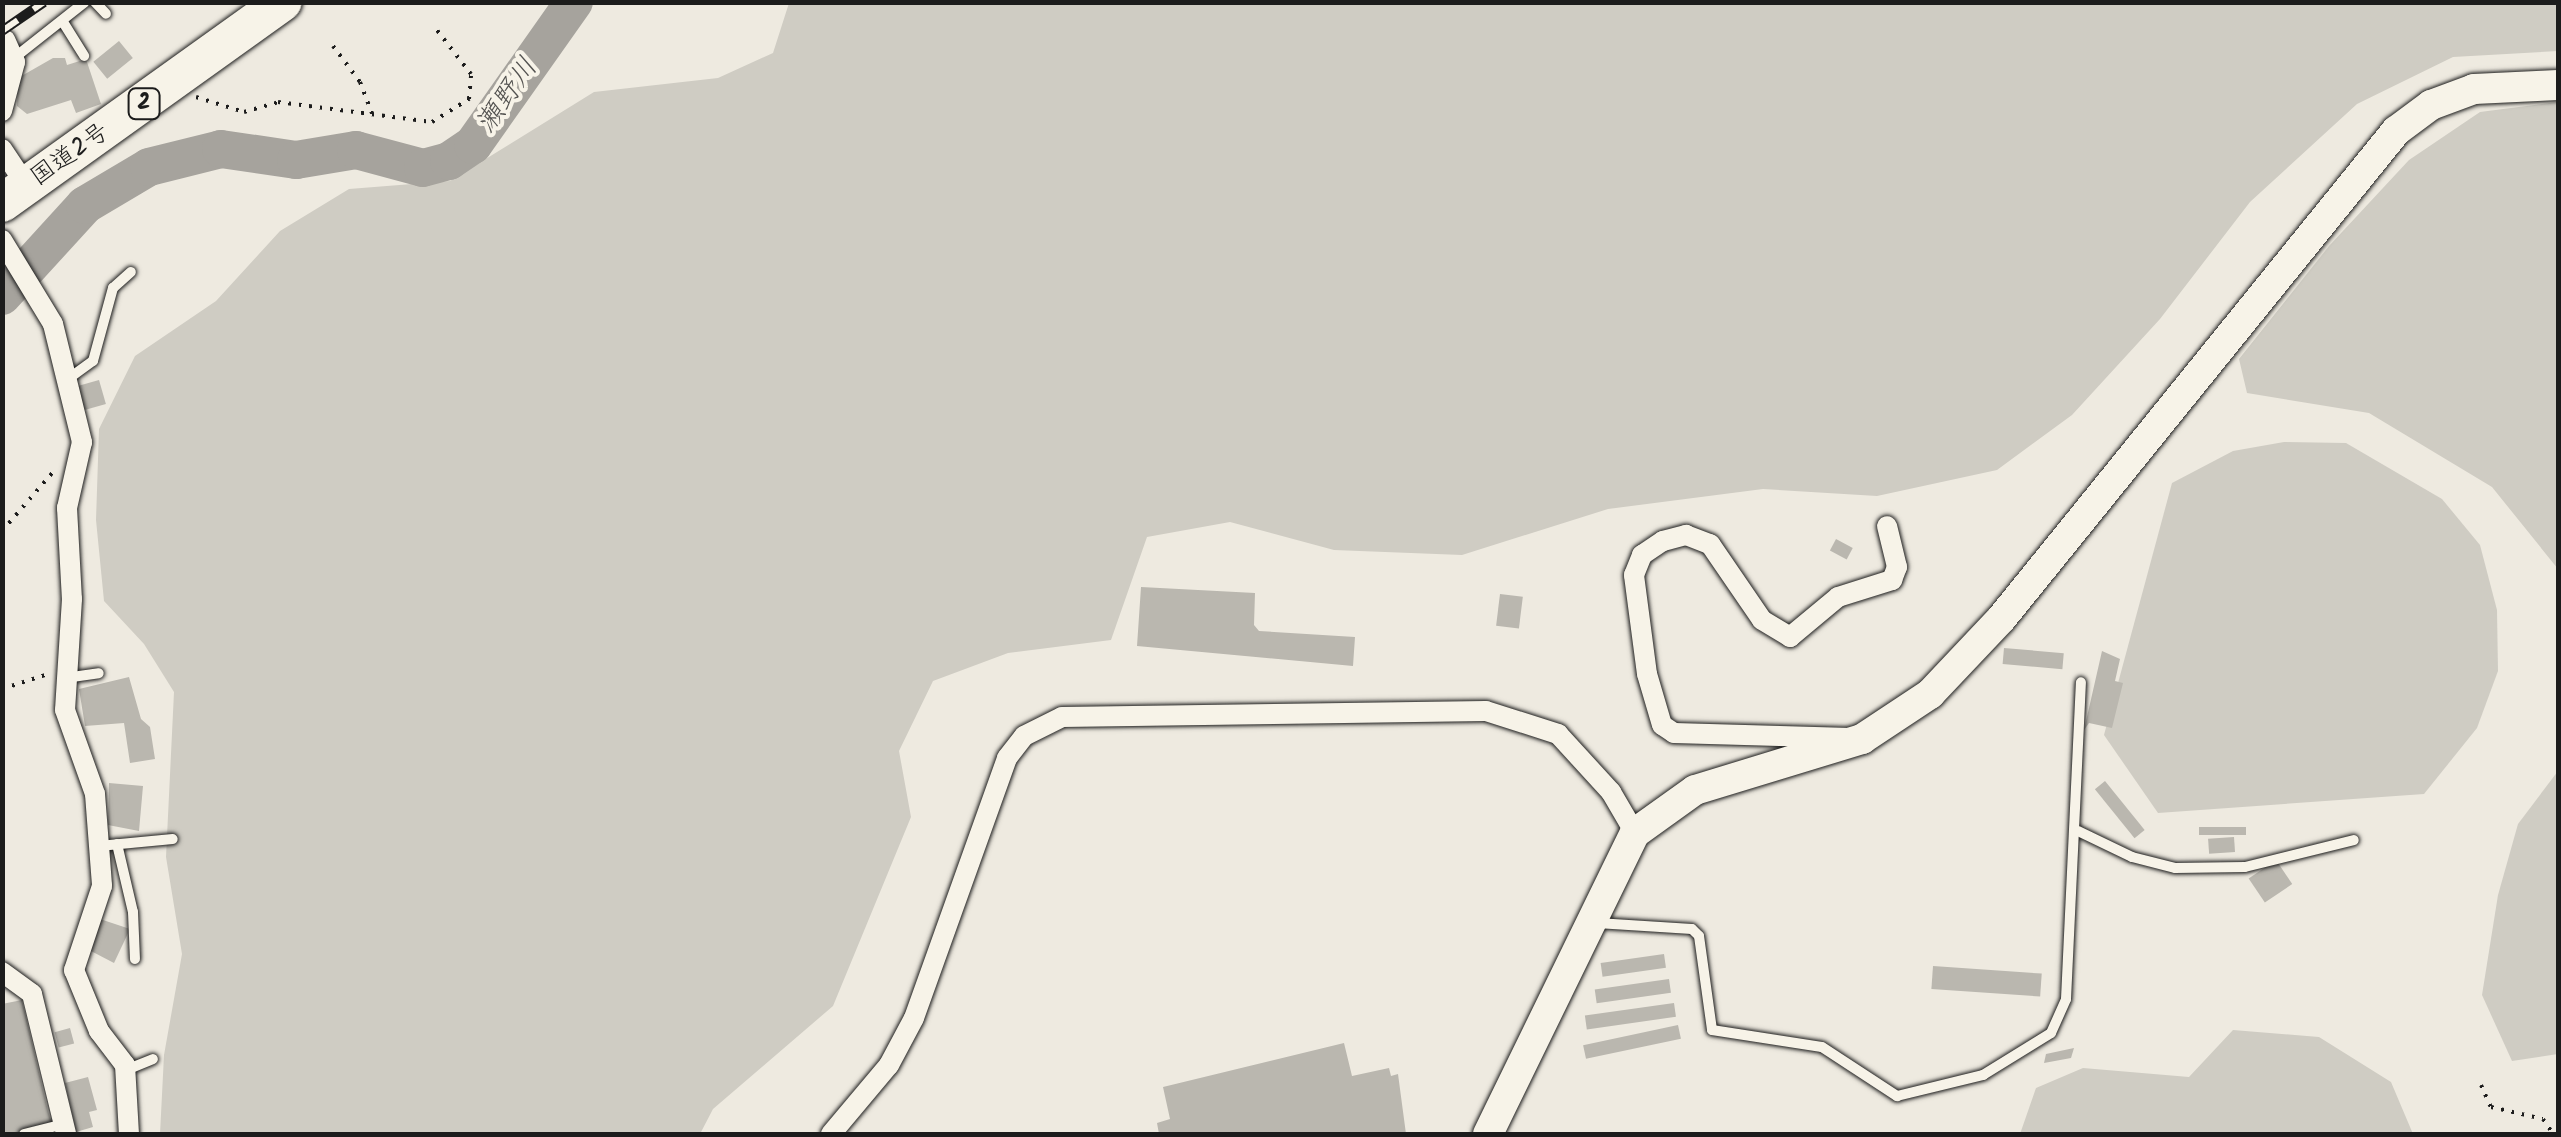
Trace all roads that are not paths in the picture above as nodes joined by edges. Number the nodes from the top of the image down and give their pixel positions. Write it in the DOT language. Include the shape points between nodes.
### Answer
graph roads {
  1 [pos="86,2"];
  2 [pos="96,2"];
  3 [pos="283,2"];
  4 [pos="106,14"];
  5 [pos="62,22"];
  6 [pos="10,49"];
  7 [pos="84,56"];
  8 [pos="2558,84"];
  9 [pos="2,111"];
  10 [pos="2,149"];
  11 [pos="14,194"];
  12 [pos="2,240"];
  13 [pos="132,272"];
  14 [pos="68,380"];
  15 [pos="1887,526"];
  16 [pos="99,673"];
  17 [pos="65,674"];
  18 [pos="2082,682"];
  19 [pos="1862,740"];
  20 [pos="2078,831"];
  21 [pos="1635,833"];
  22 [pos="173,839"];
  23 [pos="2354,840"];
  24 [pos="108,845"];
  25 [pos="1591,922"];
  26 [pos="136,960"];
  27 [pos="2,972"];
  28 [pos="84,996"];
  29 [pos="107,1020"];
  30 [pos="153,1060"];
  31 [pos="126,1070"];
  32 [pos="65,1130"];
  33 [pos="24,1134"];
  34 [pos="129,1134"];
  35 [pos="831,1134"];
  36 [pos="1488,1134"];
  1 -- 5 [label="lane"];
  2 -- 4 [label="lane"];
  3 -- 11 [label="highway, 国道2号 / 2"];
  5 -- 6 [label="lane"];
  5 -- 7 [label="lane"];
  6 -- 9 [label="street"];
  8 -- 19 [label="street" via="2474,89 2430,106 2396,130 2001,619 1930,694"];
  10 -- 11 [label="street"];
  12 -- 14 [label="street" via="46,310"];
  13 -- 14 [label="lane" via="112,288 93,360"];
  14 -- 17 [label="street" via="81,448 67,508 72,599"];
  15 -- 19 [label="street" via="1897,568 1892,580 1838,597 1790,637 1762,620 1710,544 1686,535 1663,541 1642,555 1634,574 1647,674 1662,725 1674,734"];
  16 -- 17 [label="lane"];
  17 -- 24 [label="street" via="64,710"];
  18 -- 20 [label="lane"];
  19 -- 21 [label="street" via="1696,790"];
  20 -- 23 [label="lane" via="2132,857 2175,868 2245,866"];
  20 -- 25 [label="lane" via="2070,979 2052,1032 2006,1063 1922,1093 1897,1096 1877,1088 1822,1046 1712,1030 1699,936 1692,929"];
  21 -- 25 [label="street"];
  21 -- 35 [label="street" via="1611,792 1558,734 1486,711 1062,718 1024,736 1006,758 914,1018 889,1066"];
  22 -- 24 [label="lane"];
  24 -- 26 [label="lane" via="133,912"];
  24 -- 28 [label="street" via="102,886 74,955"];
  25 -- 36 [label="street"];
  27 -- 32 [label="street" via="32,994"];
  28 -- 29 [label="lane"];
  28 -- 31 [label="street"];
  30 -- 31 [label="lane"];
  31 -- 34 [label="street"];
  32 -- 33 [label="lane"];
}
